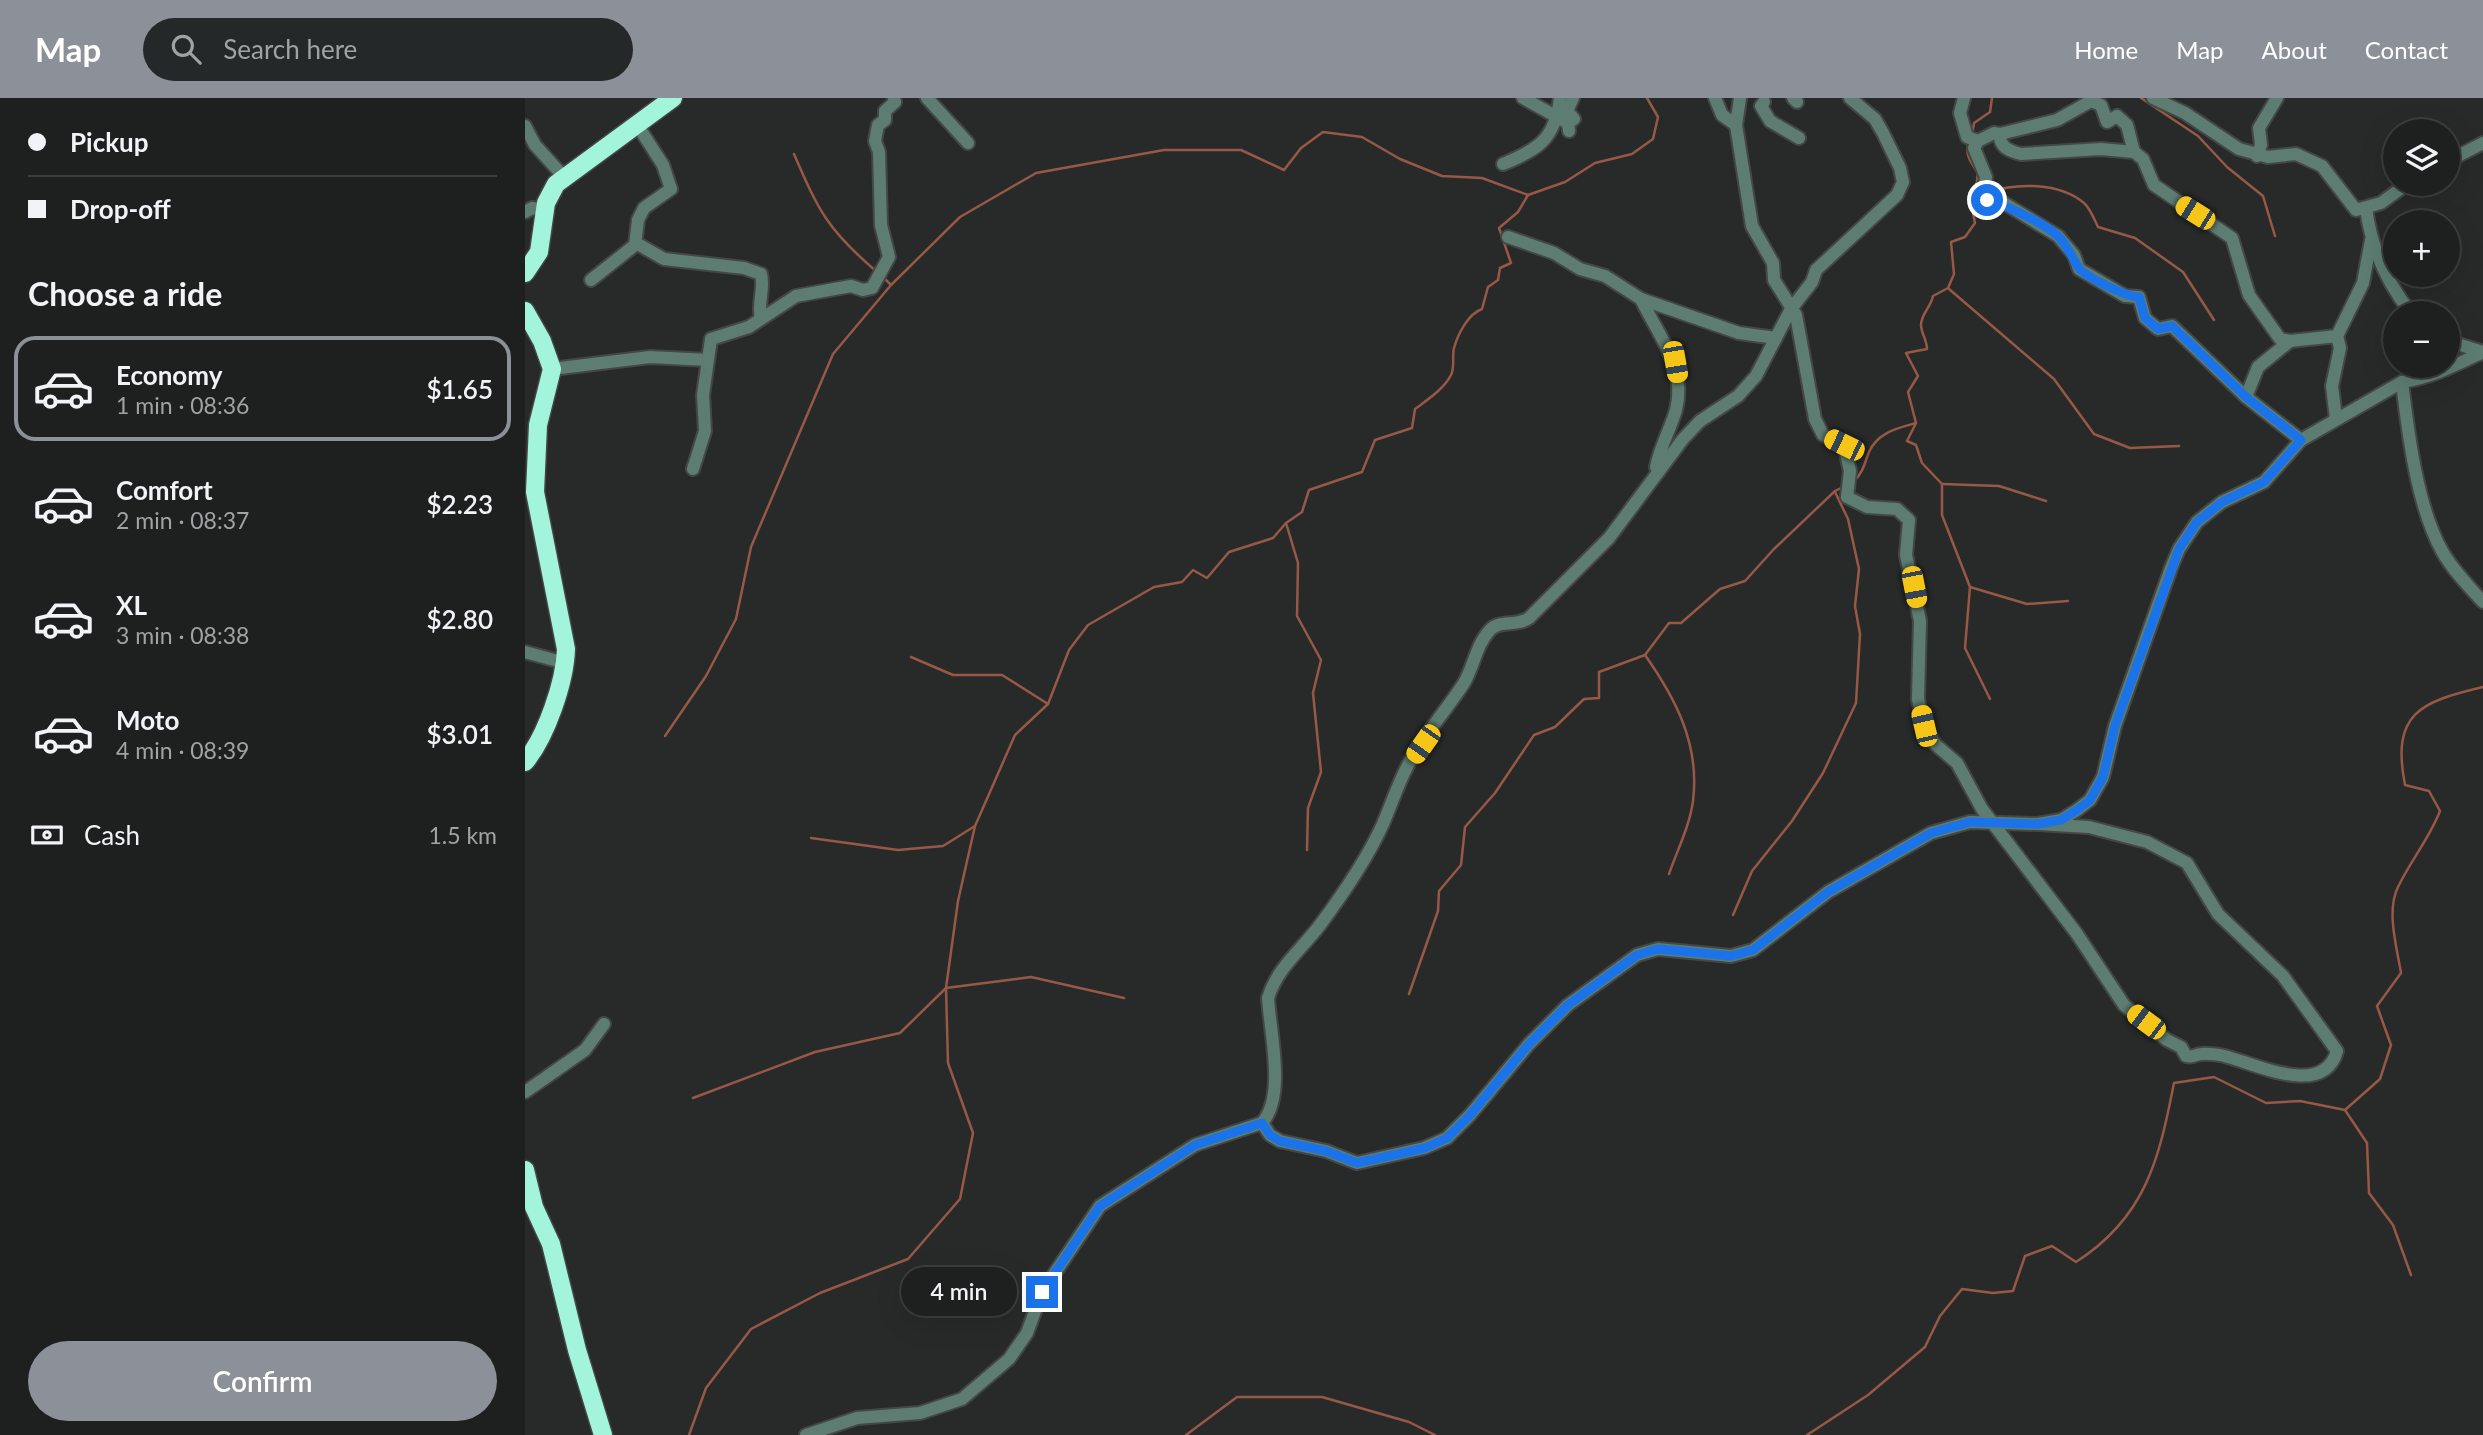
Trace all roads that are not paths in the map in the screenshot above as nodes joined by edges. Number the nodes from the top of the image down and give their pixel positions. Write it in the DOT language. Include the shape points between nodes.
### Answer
graph roads {
  1 [pos="673,98"];
  2 [pos="894,98"];
  3 [pos="927,98"];
  4 [pos="1524,98"];
  5 [pos="1560,98"];
  6 [pos="1573,98"];
  7 [pos="1715,98"];
  8 [pos="1740,98"];
  9 [pos="1850,98"];
  10 [pos="1964,98"];
  11 [pos="2153,98"];
  12 [pos="2277,98"];
  13 [pos="1767,99"];
  14 [pos="1555,116"];
  15 [pos="525,125"];
  16 [pos="1736,125"];
  17 [pos="638,126"];
  18 [pos="2000,134"];
  19 [pos="1799,138"];
  20 [pos="1978,141"];
  21 [pos="968,143"];
  22 [pos="2483,143"];
  23 [pos="2134,152"];
  24 [pos="2460,155"];
  25 [pos="2257,156"];
  26 [pos="1503,164"];
  27 [pos="564,177"];
  28 [pos="2391,196"];
  29 [pos="2367,208"];
  30 [pos="545,210"];
  31 [pos="525,212"];
  32 [pos="1508,237"];
  33 [pos="2371,240"];
  34 [pos="636,243"];
  35 [pos="525,273"];
  36 [pos="591,280"];
  37 [pos="1641,299"];
  38 [pos="2402,301"];
  39 [pos="1791,309"];
  40 [pos="526,317"];
  41 [pos="761,319"];
  42 [pos="2337,336"];
  43 [pos="1776,338"];
  44 [pos="2290,341"];
  45 [pos="2460,345"];
  46 [pos="2483,352"];
  47 [pos="708,360"];
  48 [pos="552,369"];
  49 [pos="2402,382"];
  50 [pos="2246,397"];
  51 [pos="2336,419"];
  52 [pos="2301,440"];
  53 [pos="693,469"];
  54 [pos="1654,475"];
  55 [pos="530,492"];
  56 [pos="2483,602"];
  57 [pos="525,652"];
  58 [pos="565,663"];
  59 [pos="525,762"];
  60 [pos="1992,821"];
  61 [pos="2038,824"];
  62 [pos="604,1024"];
  63 [pos="525,1091"];
  64 [pos="1262,1123"];
  65 [pos="525,1170"];
  66 [pos="603,1435"];
  67 [pos="806,1435"];
  1 -- 17 [label="highway"];
  2 -- 41 [label="street" via="878,125 875,141 881,225 889,257 880,277 872,288 851,286 796,296"];
  3 -- 21 [label="street"];
  4 -- 14 [label="street"];
  5 -- 14 [label="street"];
  6 -- 14 [label="street" via="1567,111 1574,119 1568,127"];
  7 -- 16 [label="street" via="1722,115"];
  8 -- 16 [label="street"];
  9 -- 39 [label="street" via="1875,119 1903,182 1897,195 1816,271"];
  10 -- 20 [label="street" via="1962,124 1967,137"];
  11 -- 25 [label="street"];
  12 -- 25 [label="street" via="2259,128"];
  13 -- 19 [label="street" via="1761,106 1770,121"];
  14 -- 26 [label="street" via="1545,142"];
  15 -- 27 [label="street" via="535,145"];
  16 -- 39 [label="street" via="1752,226 1773,262 1774,280"];
  17 -- 27 [label="highway"];
  17 -- 34 [label="street" via="663,165 671,189 644,208"];
  18 -- 20 [label="street"];
  18 -- 23 [label="street" via="2001,144 2021,154 2101,149"];
  18 -- 23 [label="street" via="2057,120 2091,101 2101,105 2107,122 2116,116 2127,125"];
  20 -- 50 [label="street" via="1974,148 1986,177 1982,198 2004,203 2059,236 2079,269 2125,296 2139,297 2145,318 2158,329 2172,326"];
  22 -- 24 [label="street"];
  23 -- 44 [label="street" via="2143,159 2154,185 2232,238 2249,295 2280,339"];
  25 -- 29 [label="street" via="2295,154 2322,166 2356,210"];
  27 -- 30 [label="highway" via="549,193"];
  28 -- 29 [label="street"];
  29 -- 33 [label="street"];
  30 -- 31 [label="street"];
  30 -- 35 [label="highway" via="539,252"];
  32 -- 37 [label="street" via="1605,276"];
  33 -- 38 [label="street" via="2388,283"];
  33 -- 42 [label="street" via="2363,283"];
  34 -- 36 [label="street"];
  34 -- 41 [label="street" via="664,259 761,274"];
  37 -- 43 [label="street" via="1739,333"];
  37 -- 54 [label="street" via="1672,355 1679,384 1676,409"];
  39 -- 43 [label="street"];
  39 -- 60 [label="street" via="1796,315 1815,419 1823,435 1844,445 1850,471 1847,497 1867,507 1897,509 1909,520 1906,555 1920,621 1918,699 1924,726 1957,763"];
  40 -- 48 [label="highway"];
  41 -- 47 [label="street" via="749,327 715,335"];
  42 -- 44 [label="street"];
  42 -- 51 [label="street" via="2340,348 2332,386"];
  43 -- 54 [label="street" via="1756,376 1738,397 1700,421"];
  44 -- 50 [label="street" via="2258,367"];
  45 -- 46 [label="street"];
  46 -- 49 [label="street" via="2442,371"];
  47 -- 48 [label="street" via="650,357"];
  47 -- 53 [label="street" via="703,395 705,431"];
  48 -- 55 [label="highway" via="538,425"];
  49 -- 51 [label="street"];
  49 -- 56 [label="street" via="2413,468 2433,528 2442,552"];
  50 -- 52 [label="street"];
  51 -- 52 [label="street"];
  52 -- 61 [label="street" via="2264,482 2222,502 2197,522 2171,568 2115,726 2103,777 2090,800 2077,810 2061,820"];
  54 -- 64 [label="street" via="1609,538 1549,600 1521,624 1491,628 1469,673 1408,765 1361,866 1278,974 1268,998 1275,1095"];
  55 -- 58 [label="highway" via="564,636"];
  57 -- 58 [label="street"];
  58 -- 59 [label="highway" via="541,737"];
  60 -- 61 [label="street"];
  60 -- 61 [label="street" via="2124,1005 2181,1047 2186,1056 2226,1056 2301,1076 2327,1071 2337,1051 2283,976 2218,914 2187,863 2147,842 2089,827"];
  60 -- 64 [label="street" via="1931,833 1902,847 1828,892 1753,950 1731,956 1658,949 1637,955 1568,1005 1447,1138 1425,1148 1357,1163 1280,1141"];
  62 -- 63 [label="street" via="585,1050"];
  64 -- 67 [label="street" via="1195,1145 1100,1206 1042,1292 1027,1333 1009,1359 962,1399 920,1413 857,1418"];
  65 -- 66 [label="highway" via="534,1207 551,1244"];
}
